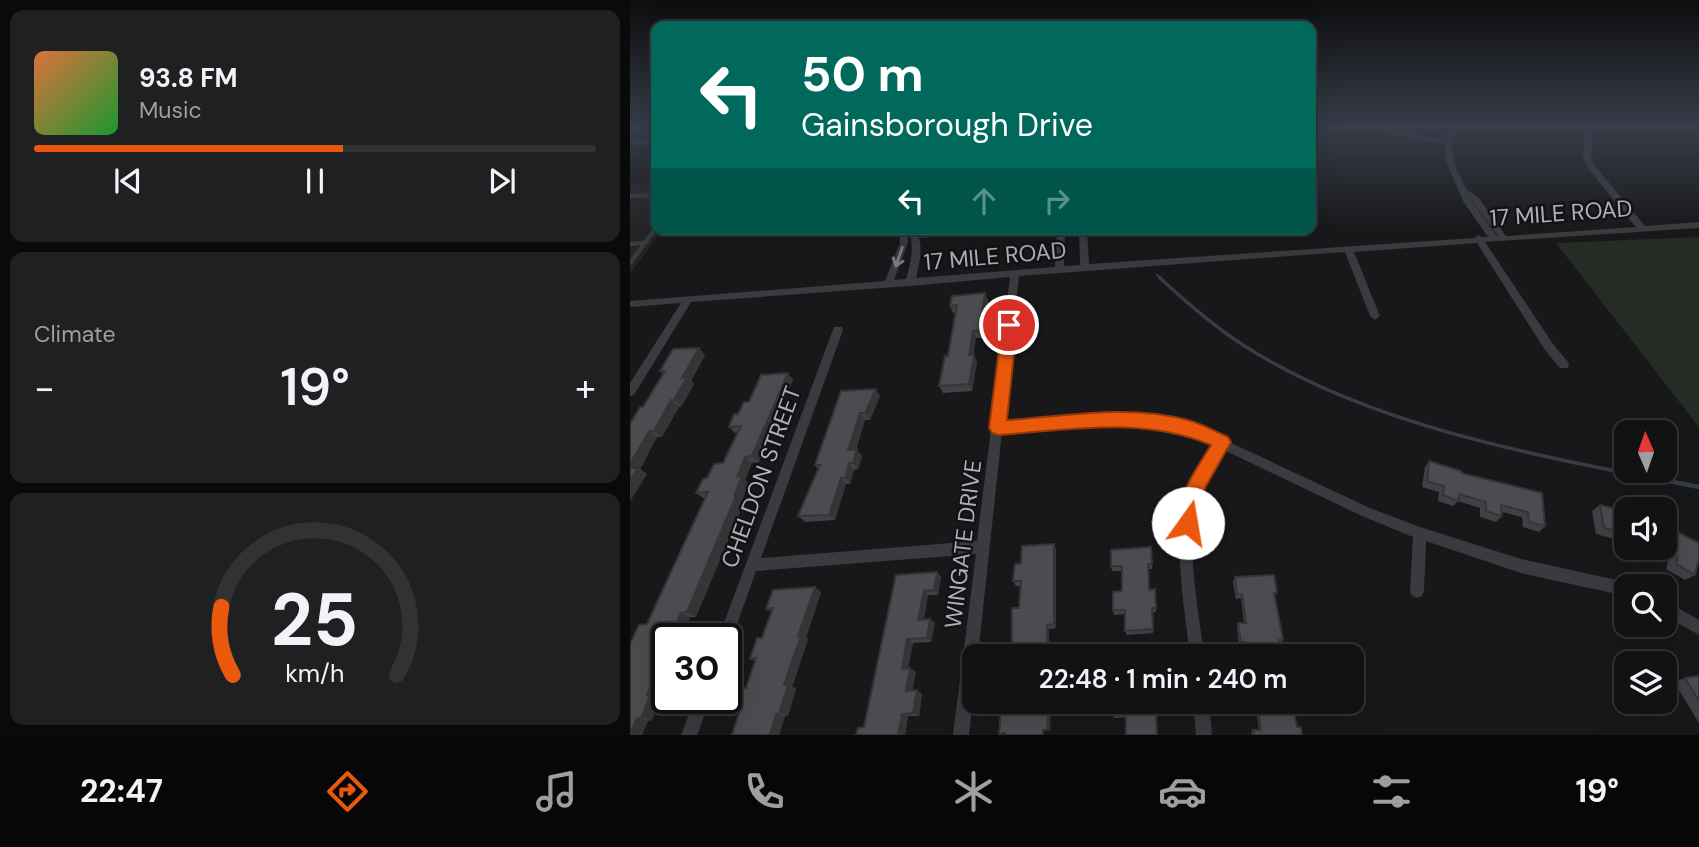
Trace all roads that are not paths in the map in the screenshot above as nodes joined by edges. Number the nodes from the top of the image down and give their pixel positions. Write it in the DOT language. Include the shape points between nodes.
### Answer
graph roads {
  1 [pos="1449,162"];
  2 [pos="1589,162"];
  3 [pos="651,195"];
  4 [pos="630,196"];
  5 [pos="1699,225"];
  6 [pos="1641,227"];
  7 [pos="651,235"];
  8 [pos="903,235"];
  9 [pos="914,235"];
  10 [pos="1061,235"];
  11 [pos="1083,235"];
  12 [pos="1498,237"];
  13 [pos="1478,238"];
  14 [pos="645,243"];
  15 [pos="630,244"];
  16 [pos="1348,248"];
  17 [pos="630,263"];
  18 [pos="1085,268"];
  19 [pos="1059,270"];
  20 [pos="1015,274"];
  21 [pos="910,283"];
  22 [pos="888,284"];
  23 [pos="688,300"];
  24 [pos="630,304"];
  25 [pos="1376,316"];
  26 [pos="838,330"];
  27 [pos="1564,365"];
  28 [pos="630,392"];
  29 [pos="998,428"];
  30 [pos="1222,442"];
  31 [pos="1420,533"];
  32 [pos="983,547"];
  33 [pos="753,565"];
  34 [pos="1614,586"];
  35 [pos="1417,591"];
  36 [pos="1677,615"];
  37 [pos="731,623"];
  38 [pos="1699,628"];
  39 [pos="1196,644"];
  40 [pos="697,714"];
  41 [pos="1202,714"];
  42 [pos="689,735"];
  43 [pos="961,735"];
  44 [pos="1204,735"];
  1 -- 12 [label="street" via="1467,201"];
  2 -- 6 [label="street"];
  3 -- 4 [label="lane"];
  5 -- 6 [label="street, 17 MILE ROAD"];
  6 -- 12 [label="street, 17 MILE ROAD"];
  7 -- 14 [label="lane"];
  8 -- 22 [label="street, one-way"];
  9 -- 21 [label="street" via="917,255"];
  10 -- 19 [label="street"];
  11 -- 18 [label="street"];
  12 -- 13 [label="street, 17 MILE ROAD"];
  13 -- 16 [label="street, 17 MILE ROAD"];
  13 -- 27 [label="street"];
  14 -- 15 [label="lane"];
  14 -- 17 [label="lane"];
  16 -- 18 [label="street, 17 MILE ROAD"];
  16 -- 25 [label="street"];
  18 -- 19 [label="street, 17 MILE ROAD"];
  19 -- 20 [label="street, 17 MILE ROAD"];
  20 -- 21 [label="street, 17 MILE ROAD"];
  20 -- 29 [label="street, WINGATE DRIVE"];
  21 -- 22 [label="street, 17 MILE ROAD"];
  22 -- 23 [label="street, 17 MILE ROAD"];
  23 -- 24 [label="street, 17 MILE ROAD"];
  23 -- 28 [label="street"];
  26 -- 33 [label="street, CHELDON STREET"];
  29 -- 30 [label="street" via="1150,420 1188,427"];
  29 -- 32 [label="street, WINGATE DRIVE"];
  30 -- 31 [label="street"];
  30 -- 39 [label="street" via="1189,509"];
  31 -- 34 [label="street" via="1521,566"];
  31 -- 35 [label="street"];
  32 -- 33 [label="street"];
  32 -- 43 [label="street, WINGATE DRIVE"];
  33 -- 37 [label="street, CHELDON STREET"];
  36 -- 38 [label="street"];
  40 -- 42 [label="street"];
  41 -- 44 [label="street"];
}
